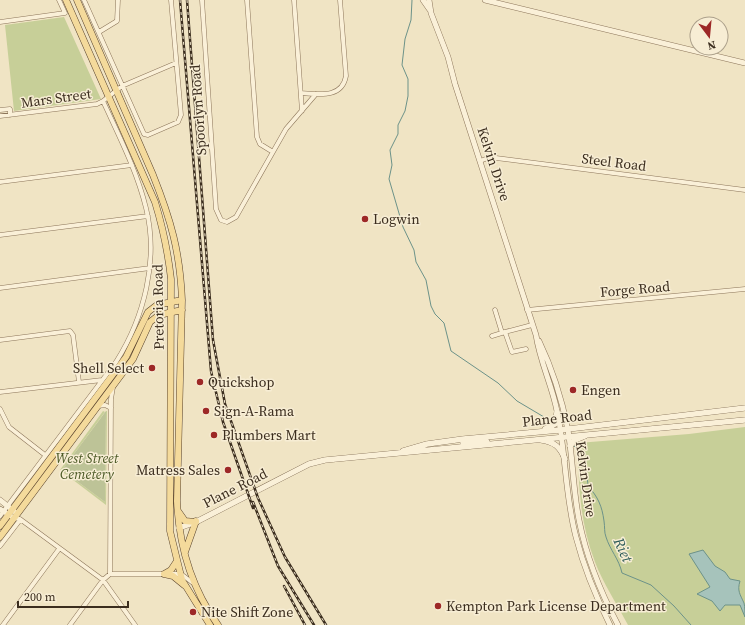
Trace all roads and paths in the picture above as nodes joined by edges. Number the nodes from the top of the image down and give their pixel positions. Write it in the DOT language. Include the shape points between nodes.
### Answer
graph roads {
  1 [pos="60,0"];
  2 [pos="66,0"];
  3 [pos="76,0"];
  4 [pos="84,0"];
  5 [pos="118,0"];
  6 [pos="171,0"];
  7 [pos="202,0"];
  8 [pos="247,0"];
  9 [pos="294,0"];
  10 [pos="340,0"];
  11 [pos="423,0"];
  12 [pos="429,0"];
  13 [pos="485,0"];
  14 [pos="431,13"];
  15 [pos="0,22"];
  16 [pos="99,32"];
  17 [pos="176,63"];
  18 [pos="745,63"];
  19 [pos="163,68"];
  20 [pos="176,72"];
  21 [pos="122,86"];
  22 [pos="116,91"];
  23 [pos="301,93"];
  24 [pos="316,94"];
  25 [pos="106,99"];
  26 [pos="0,110"];
  27 [pos="302,110"];
  28 [pos="10,115"];
  29 [pos="0,116"];
  30 [pos="273,152"];
  31 [pos="480,162"];
  32 [pos="132,165"];
  33 [pos="0,182"];
  34 [pos="745,190"];
  35 [pos="148,216"];
  36 [pos="0,235"];
  37 [pos="150,268"];
  38 [pos="0,288"];
  39 [pos="745,289"];
  40 [pos="182,300"];
  41 [pos="172,302"];
  42 [pos="182,310"];
  43 [pos="494,310"];
  44 [pos="528,310"];
  45 [pos="171,312"];
  46 [pos="159,315"];
  47 [pos="171,322"];
  48 [pos="532,325"];
  49 [pos="504,333"];
  50 [pos="492,336"];
  51 [pos="536,336"];
  52 [pos="0,340"];
  53 [pos="526,348"];
  54 [pos="102,380"];
  55 [pos="79,382"];
  56 [pos="113,385"];
  57 [pos="0,392"];
  58 [pos="171,392"];
  59 [pos="179,394"];
  60 [pos="96,407"];
  61 [pos="111,408"];
  62 [pos="745,408"];
  63 [pos="0,409"];
  64 [pos="557,412"];
  65 [pos="745,420"];
  66 [pos="537,432"];
  67 [pos="561,433"];
  68 [pos="568,433"];
  69 [pos="593,433"];
  70 [pos="531,439"];
  71 [pos="505,442"];
  72 [pos="463,443"];
  73 [pos="570,446"];
  74 [pos="45,455"];
  75 [pos="372,455"];
  76 [pos="565,459"];
  77 [pos="0,500"];
  78 [pos="177,509"];
  79 [pos="10,514"];
  80 [pos="170,520"];
  81 [pos="196,522"];
  82 [pos="0,526"];
  83 [pos="179,528"];
  84 [pos="0,537"];
  85 [pos="173,544"];
  86 [pos="0,546"];
  87 [pos="59,549"];
  88 [pos="184,554"];
  89 [pos="177,561"];
  90 [pos="110,574"];
  91 [pos="164,574"];
  92 [pos="181,574"];
  93 [pos="103,580"];
  94 [pos="196,586"];
  95 [pos="186,587"];
  96 [pos="606,618"];
  97 [pos="3,625"];
  98 [pos="70,625"];
  99 [pos="135,625"];
  100 [pos="210,625"];
  101 [pos="218,625"];
  102 [pos="606,625"];
  103 [pos="610,625"];
  104 [pos="618,625"];
  1 -- 15 [label="street" via="65,13"];
  2 -- 25 [label="main road, Pretoria Road"];
  3 -- 22 [label="main road, Pretoria Road"];
  4 -- 16 [label="street"];
  5 -- 16 [label="street" via="117,21"];
  6 -- 17 [label="street"];
  7 -- 30 [label="street, Spoorlyn Road" via="216,209 219,218 227,222 236,217"];
  8 -- 30 [label="street" via="257,137 262,145"];
  9 -- 23 [label="street"];
  10 -- 24 [label="street" via="346,78 335,92"];
  11 -- 14 [label="street"];
  12 -- 14 [label="street, Kelvin Drive"];
  13 -- 18 [label="street"];
  14 -- 31 [label="street, Kelvin Drive" via="448,57"];
  16 -- 21 [label="street"];
  17 -- 19 [label="street, Mars Street"];
  17 -- 20 [label="street"];
  19 -- 20 [label="street" via="173,68"];
  19 -- 21 [label="street, Mars Street"];
  20 -- 21 [label="street" via="180,119 152,134 144,134"];
  21 -- 22 [label="street, Mars Street"];
  22 -- 25 [label="street, Mars Street"];
  22 -- 40 [label="main road, Pretoria Road" via="170,221 179,252"];
  23 -- 24 [label="street"];
  23 -- 27 [label="street"];
  24 -- 27 [label="street"];
  25 -- 28 [label="street, Mars Street" via="92,104"];
  25 -- 32 [label="street"];
  25 -- 41 [label="main road, Pretoria Road" via="152,196 161,222 168,254"];
  26 -- 28 [label="street" via="10,109"];
  27 -- 30 [label="street" via="286,129"];
  28 -- 29 [label="street, Mars Street"];
  31 -- 34 [label="street, Steel Road" via="496,158"];
  31 -- 44 [label="street, Kelvin Drive"];
  32 -- 33 [label="street"];
  32 -- 35 [label="street"];
  35 -- 36 [label="street"];
  35 -- 37 [label="street"];
  37 -- 38 [label="street"];
  37 -- 54 [label="street" via="138,318 129,341"];
  39 -- 44 [label="street, Forge Road"];
  40 -- 41 [label="main road"];
  40 -- 42 [label="main road, Pretoria Road"];
  41 -- 45 [label="main road, Pretoria Road"];
  41 -- 79 [label="main road" via="157,305 148,312 126,357"];
  42 -- 45 [label="main road"];
  42 -- 59 [label="main road, Pretoria Road"];
  43 -- 49 [label="street"];
  44 -- 48 [label="street, Kelvin Drive"];
  45 -- 46 [label="main road"];
  45 -- 47 [label="main road, Pretoria Road"];
  46 -- 47 [label="main road" via="165,316"];
  46 -- 56 [label="main road" via="150,322 139,349"];
  47 -- 58 [label="main road, Pretoria Road"];
  48 -- 49 [label="street"];
  48 -- 51 [label="street, Kelvin Drive"];
  49 -- 50 [label="street"];
  49 -- 53 [label="street" via="512,352"];
  51 -- 64 [label="street, Kelvin Drive"];
  51 -- 68 [label="street, Kelvin Drive" via="557,388"];
  52 -- 55 [label="street" via="70,332 73,335"];
  54 -- 55 [label="street"];
  54 -- 74 [label="street"];
  55 -- 57 [label="street"];
  56 -- 60 [label="main road"];
  56 -- 61 [label="street"];
  58 -- 59 [label="main road"];
  58 -- 80 [label="main road, Pretoria Road"];
  59 -- 78 [label="main road, Pretoria Road"];
  60 -- 61 [label="street" via="103,405"];
  60 -- 79 [label="main road"];
  61 -- 90 [label="street"];
  62 -- 68 [label="main road, Plane Road"];
  63 -- 74 [label="street" via="9,427"];
  64 -- 66 [label="main road" via="554,425"];
  64 -- 67 [label="street, Kelvin Drive"];
  65 -- 69 [label="main road, Plane Road"];
  66 -- 67 [label="main road, Plane Road"];
  66 -- 75 [label="main road, Plane Road" via="463,439"];
  67 -- 68 [label="main road, Plane Road"];
  67 -- 70 [label="main road, Plane Road"];
  67 -- 76 [label="street, Kelvin Drive"];
  68 -- 69 [label="main road, Plane Road"];
  68 -- 73 [label="street, Kelvin Drive"];
  69 -- 73 [label="main road" via="575,440"];
  70 -- 71 [label="main road, Plane Road"];
  70 -- 76 [label="main road" via="554,443 562,451"];
  71 -- 72 [label="main road"];
  71 -- 75 [label="main road, Plane Road"];
  73 -- 104 [label="street, Kelvin Drive" via="584,542"];
  74 -- 79 [label="street"];
  75 -- 81 [label="main road, Plane Road" via="308,464"];
  76 -- 96 [label="street, Kelvin Drive" via="568,496 576,538 586,571"];
  77 -- 79 [label="street"];
  78 -- 81 [label="main road" via="185,521"];
  78 -- 83 [label="main road, Pretoria Road"];
  79 -- 82 [label="main road"];
  79 -- 84 [label="main road"];
  79 -- 86 [label="street"];
  79 -- 87 [label="street"];
  80 -- 83 [label="main road"];
  80 -- 85 [label="main road, Pretoria Road"];
  81 -- 83 [label="main road, Plane Road"];
  81 -- 88 [label="main road"];
  83 -- 85 [label="main road"];
  83 -- 88 [label="main road, Pretoria Road"];
  85 -- 89 [label="main road, Pretoria Road"];
  87 -- 93 [label="street"];
  87 -- 97 [label="street"];
  88 -- 94 [label="main road, Pretoria Road"];
  89 -- 91 [label="main road" via="171,570"];
  89 -- 92 [label="main road, Pretoria Road"];
  90 -- 91 [label="street"];
  90 -- 93 [label="street"];
  91 -- 92 [label="street"];
  91 -- 95 [label="main road" via="175,577"];
  92 -- 94 [label="street"];
  92 -- 95 [label="main road, Pretoria Road"];
  93 -- 98 [label="street"];
  93 -- 99 [label="street"];
  94 -- 101 [label="main road, Pretoria Road"];
  95 -- 100 [label="main road, Pretoria Road"];
  96 -- 102 [label="street"];
  96 -- 103 [label="street, Kelvin Drive"];
}
